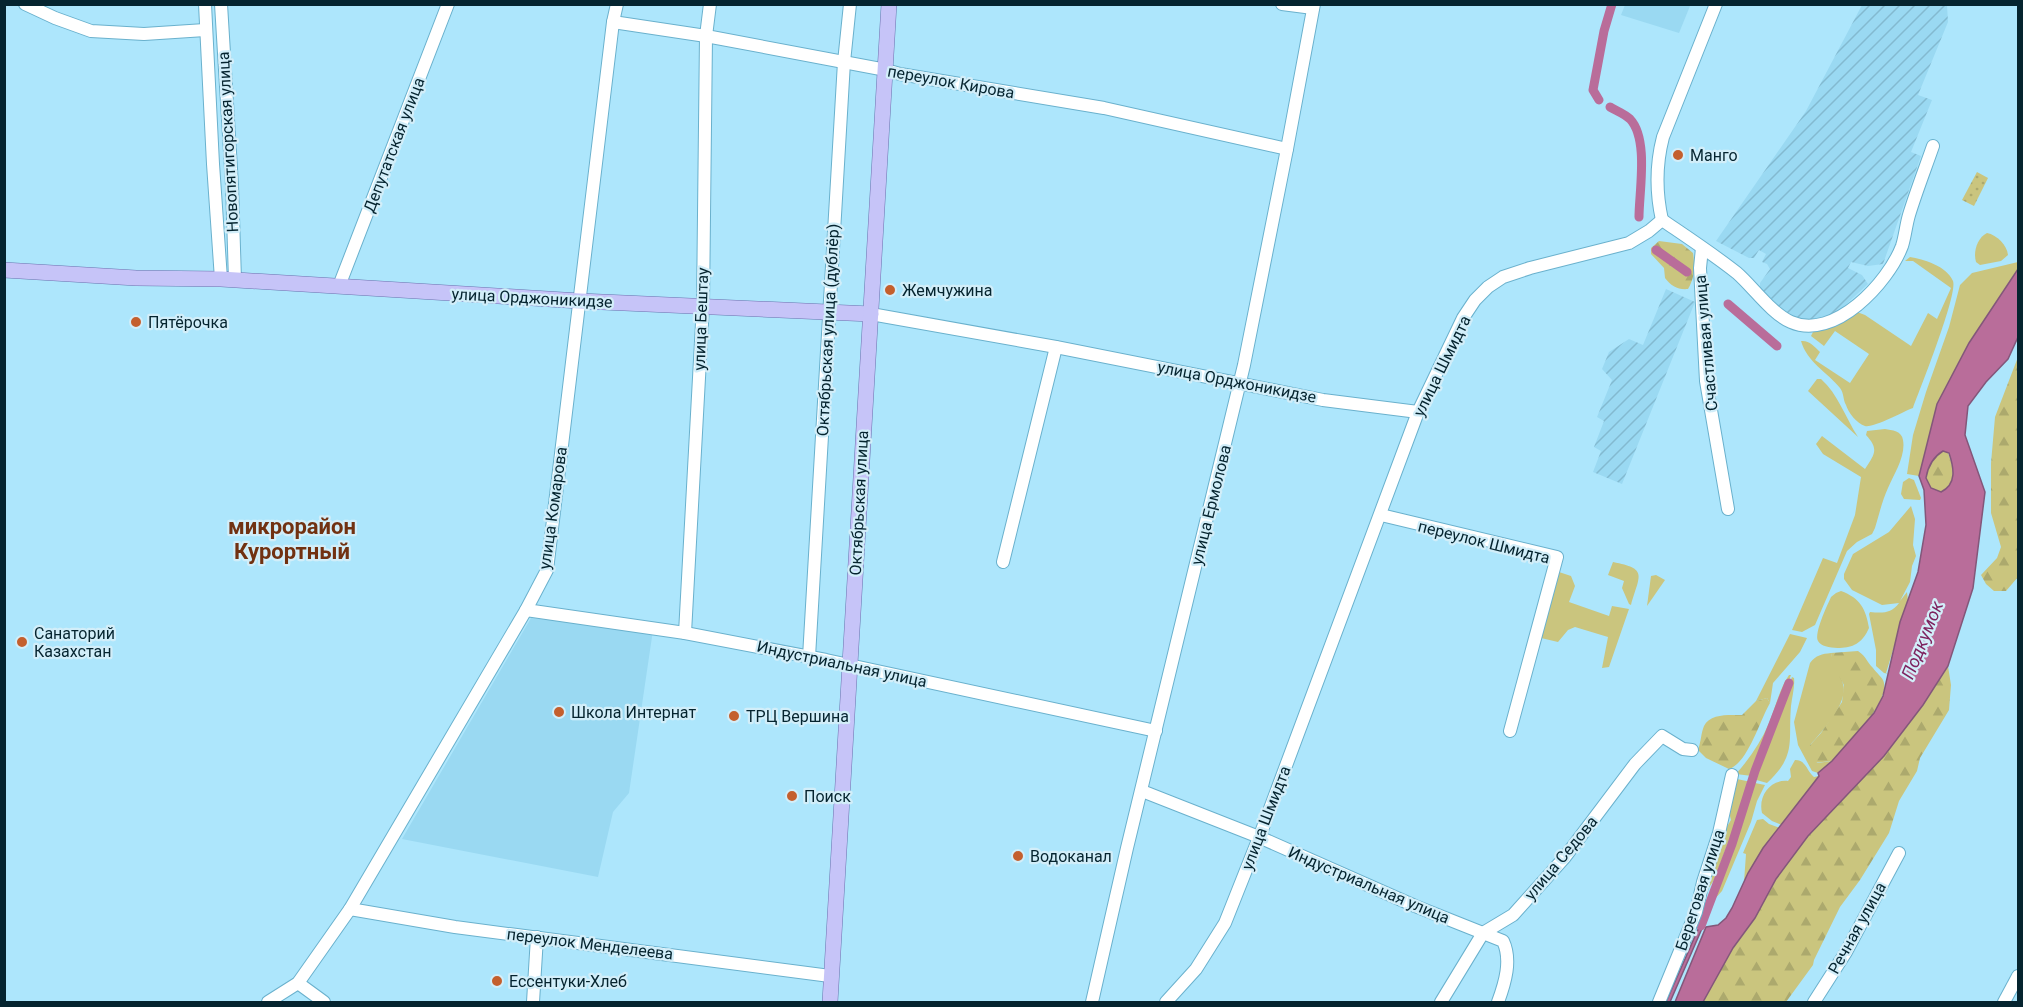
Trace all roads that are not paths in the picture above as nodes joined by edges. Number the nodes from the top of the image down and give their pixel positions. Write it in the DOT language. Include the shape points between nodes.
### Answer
graph roads {
  1 [pos="25,4"];
  2 [pos="205,4"];
  3 [pos="221,4"];
  4 [pos="448,4"];
  5 [pos="617,4"];
  6 [pos="710,4"];
  7 [pos="850,4"];
  8 [pos="889,4"];
  9 [pos="1282,4"];
  10 [pos="1716,4"];
  11 [pos="1314,6"];
  12 [pos="613,22"];
  13 [pos="206,30"];
  14 [pos="706,36"];
  15 [pos="844,62"];
  16 [pos="886,70"];
  17 [pos="1933,146"];
  18 [pos="1287,149"];
  19 [pos="230,163"];
  20 [pos="213,164"];
  21 [pos="1662,220"];
  22 [pos="1702,248"];
  23 [pos="4,270"];
  24 [pos="228,280"];
  25 [pos="339,286"];
  26 [pos="580,301"];
  27 [pos="703,305"];
  28 [pos="829,312"];
  29 [pos="871,314"];
  30 [pos="1056,347"];
  31 [pos="1240,382"];
  32 [pos="1418,412"];
  33 [pos="1728,509"];
  34 [pos="1381,515"];
  35 [pos="1004,562"];
  36 [pos="526,610"];
  37 [pos="685,633"];
  38 [pos="809,657"];
  39 [pos="850,665"];
  40 [pos="1156,731"];
  41 [pos="1510,731"];
  42 [pos="1692,750"];
  43 [pos="1732,775"];
  44 [pos="1142,790"];
  45 [pos="1259,837"];
  46 [pos="1899,853"];
  47 [pos="350,909"];
  48 [pos="1483,933"];
  49 [pos="537,937"];
  50 [pos="830,976"];
  51 [pos="2019,976"];
  52 [pos="298,983"];
  53 [pos="268,1002"];
  54 [pos="324,1002"];
  55 [pos="534,1002"];
  56 [pos="830,1002"];
  57 [pos="1092,1002"];
  58 [pos="1166,1002"];
  59 [pos="1441,1002"];
  60 [pos="1498,1002"];
  61 [pos="1659,1002"];
  62 [pos="1814,1002"];
  63 [pos="2004,1002"];
  1 -- 13 [label="street" via="91,31 144,34"];
  2 -- 13 [label="street, Новопятигорская улица"];
  3 -- 19 [label="street, Новопятигорская улица"];
  4 -- 25 [label="street, Депутатская улица"];
  5 -- 12 [label="street, улица Комарова"];
  6 -- 14 [label="street, улица Бештау"];
  7 -- 15 [label="street, Октябрьская улица (дублёр)"];
  8 -- 16 [label="main road, Октябрьская улица"];
  9 -- 11 [label="street"];
  10 -- 21 [label="street" via="1663,137 1658,169"];
  11 -- 18 [label="street, улица Ермолова"];
  12 -- 14 [label="street, переулок Кирова"];
  12 -- 26 [label="street, улица Комарова"];
  13 -- 20 [label="street, Новопятигорская улица"];
  14 -- 15 [label="street, переулок Кирова"];
  14 -- 27 [label="street, улица Бештау"];
  15 -- 16 [label="street, переулок Кирова"];
  15 -- 28 [label="street, Октябрьская улица (дублёр)"];
  16 -- 18 [label="street, переулок Кирова" via="1104,108"];
  16 -- 29 [label="main road, Октябрьская улица"];
  17 -- 22 [label="street" via="1902,246 1868,295 1844,315 1804,327 1788,321"];
  18 -- 31 [label="street, улица Ермолова"];
  19 -- 20 [label="street"];
  19 -- 24 [label="street, Новопятигорская улица"];
  20 -- 24 [label="street, Новопятигорская улица"];
  21 -- 22 [label="street"];
  21 -- 32 [label="street, улица Шмидта" via="1629,243 1530,268 1488,287 1463,318"];
  22 -- 33 [label="street, Счастливая улица" via="1706,381"];
  23 -- 24 [label="main road, улица Орджоникидзе"];
  24 -- 25 [label="main road, улица Орджоникидзе"];
  25 -- 26 [label="main road, улица Орджоникидзе"];
  26 -- 27 [label="main road, улица Орджоникидзе"];
  26 -- 36 [label="street, улица Комарова" via="547,570"];
  27 -- 28 [label="main road, улица Орджоникидзе"];
  27 -- 37 [label="street, улица Бештау"];
  28 -- 29 [label="main road, улица Орджоникидзе"];
  28 -- 38 [label="street, Октябрьская улица (дублёр)"];
  29 -- 30 [label="street, улица Орджоникидзе"];
  29 -- 39 [label="main road, Октябрьская улица"];
  30 -- 31 [label="street, улица Орджоникидзе"];
  30 -- 35 [label="street"];
  31 -- 32 [label="street, улица Орджоникидзе" via="1323,400"];
  31 -- 40 [label="street, улица Ермолова"];
  32 -- 34 [label="street, улица Шмидта"];
  34 -- 41 [label="street, переулок Шмидта" via="1557,557"];
  34 -- 45 [label="street, улица Шмидта"];
  36 -- 37 [label="street, Индустриальная улица"];
  36 -- 47 [label="street, улица Комарова"];
  37 -- 38 [label="street, Индустриальная улица"];
  38 -- 39 [label="street, Индустриальная улица"];
  39 -- 40 [label="street, Индустриальная улица"];
  39 -- 50 [label="main road, Октябрьская улица"];
  40 -- 44 [label="street, улица Ермолова"];
  42 -- 48 [label="street, улица Седова" via="1662,736 1513,915"];
  43 -- 61 [label="street, Береговая улица" via="1696,912"];
  44 -- 45 [label="street, Индустриальная улица"];
  44 -- 57 [label="street, улица Ермолова"];
  45 -- 48 [label="street, Индустриальная улица"];
  45 -- 58 [label="street, улица Шмидта" via="1225,923 1196,969"];
  46 -- 62 [label="street, Речная улица" via="1846,952"];
  47 -- 49 [label="street, переулок Менделеева"];
  47 -- 52 [label="street, улица Комарова"];
  48 -- 59 [label="street, улица Седова"];
  48 -- 60 [label="street, Индустриальная улица" via="1503,941 1508,951"];
  49 -- 50 [label="street, переулок Менделеева"];
  49 -- 55 [label="street"];
  50 -- 56 [label="main road, Октябрьская улица"];
  51 -- 63 [label="street"];
  52 -- 53 [label="street"];
  52 -- 54 [label="street"];
}
